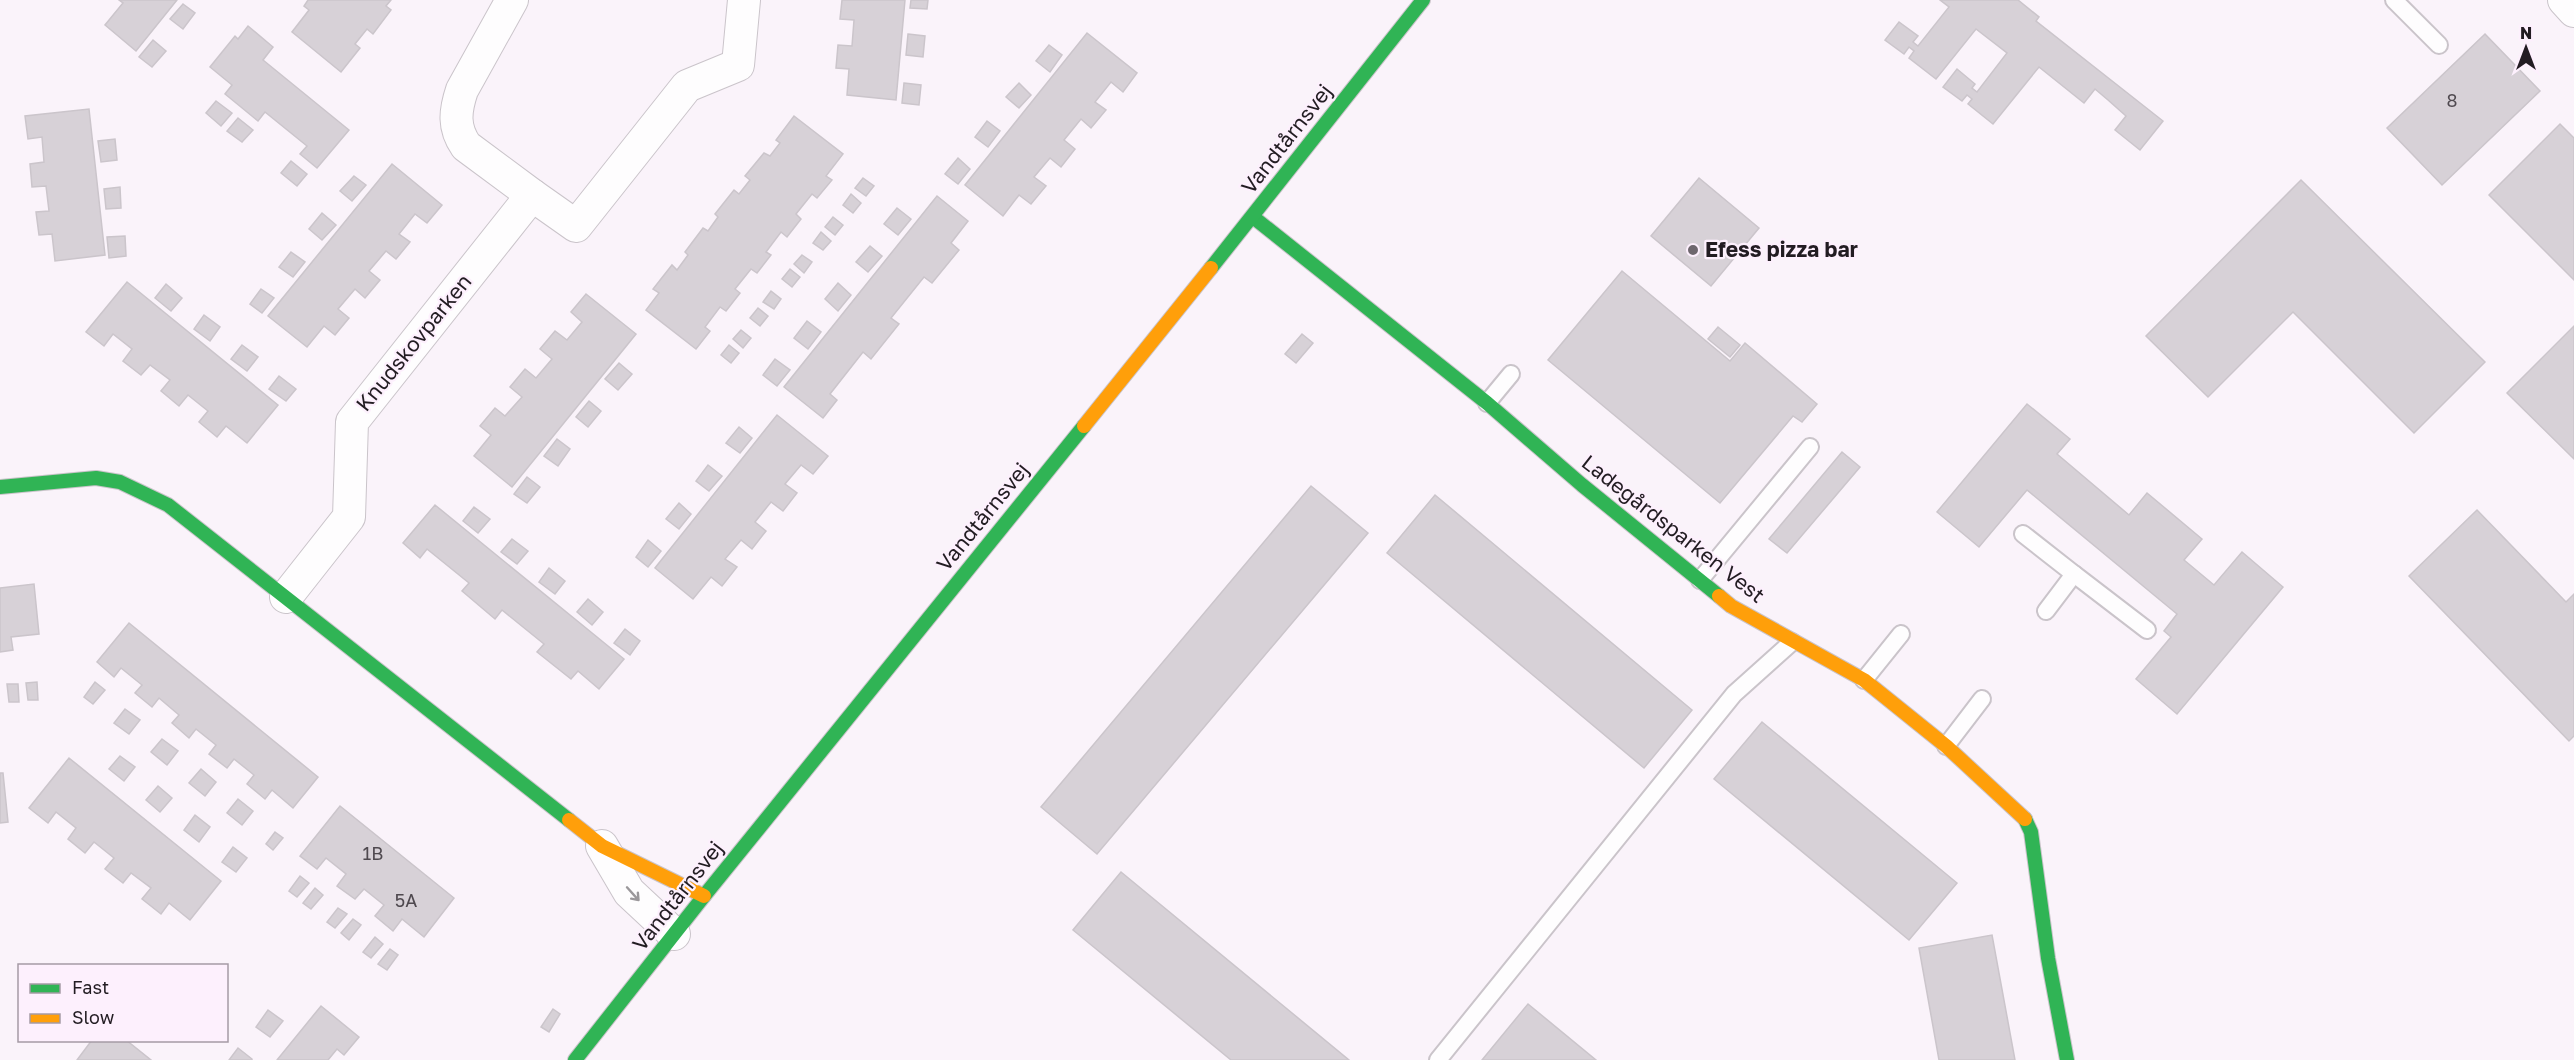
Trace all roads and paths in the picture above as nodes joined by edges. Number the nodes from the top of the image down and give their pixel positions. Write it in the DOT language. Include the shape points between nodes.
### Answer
graph roads {
  1 [pos="512,0"];
  2 [pos="744,0"];
  3 [pos="1423,0"];
  4 [pos="2394,0"];
  5 [pos="2564,0"];
  6 [pos="2574,10"];
  7 [pos="2439,45"];
  8 [pos="532,195"];
  9 [pos="1253,218"];
  10 [pos="1511,374"];
  11 [pos="1487,403"];
  12 [pos="1810,447"];
  13 [pos="0,487"];
  14 [pos="2023,534"];
  15 [pos="2074,574"];
  16 [pos="1700,580"];
  17 [pos="286,597"];
  18 [pos="2046,611"];
  19 [pos="2147,630"];
  20 [pos="1901,634"];
  21 [pos="1792,642"];
  22 [pos="1864,680"];
  23 [pos="1982,699"];
  24 [pos="1946,746"];
  25 [pos="602,846"];
  26 [pos="704,896"];
  27 [pos="674,934"];
  28 [pos="574,1060"];
  29 [pos="1438,1060"];
  30 [pos="2067,1060"];
  1 -- 8 [label="street" via="462,90 456,122 466,146"];
  2 -- 8 [label="street" via="738,65 687,86 576,226"];
  3 -- 9 [label="street, Vandtårnsvej"];
  4 -- 7 [label="lane"];
  5 -- 6 [label="street"];
  8 -- 17 [label="street, Knudskovparken" via="352,422 349,517"];
  9 -- 11 [label="street, Ladegårdsparken Vest"];
  9 -- 26 [label="street, Vandtårnsvej"];
  10 -- 11 [label="lane"];
  11 -- 16 [label="street, Ladegårdsparken Vest"];
  12 -- 16 [label="lane"];
  13 -- 17 [label="street" via="96,478 129,485 168,505"];
  14 -- 15 [label="lane"];
  15 -- 18 [label="lane"];
  15 -- 19 [label="lane"];
  16 -- 21 [label="street, Ladegårdsparken Vest" via="1731,606"];
  17 -- 25 [label="street"];
  20 -- 22 [label="lane"];
  21 -- 22 [label="street, Ladegårdsparken Vest"];
  21 -- 29 [label="lane" via="1734,694"];
  22 -- 24 [label="street, Ladegårdsparken Vest"];
  23 -- 24 [label="lane"];
  24 -- 30 [label="street, Ladegårdsparken Vest" via="2018,811 2031,832"];
  25 -- 26 [label="street"];
  25 -- 27 [label="street, one-way" via="629,892"];
  26 -- 27 [label="street, Vandtårnsvej"];
  27 -- 28 [label="street, Vandtårnsvej"];
}
